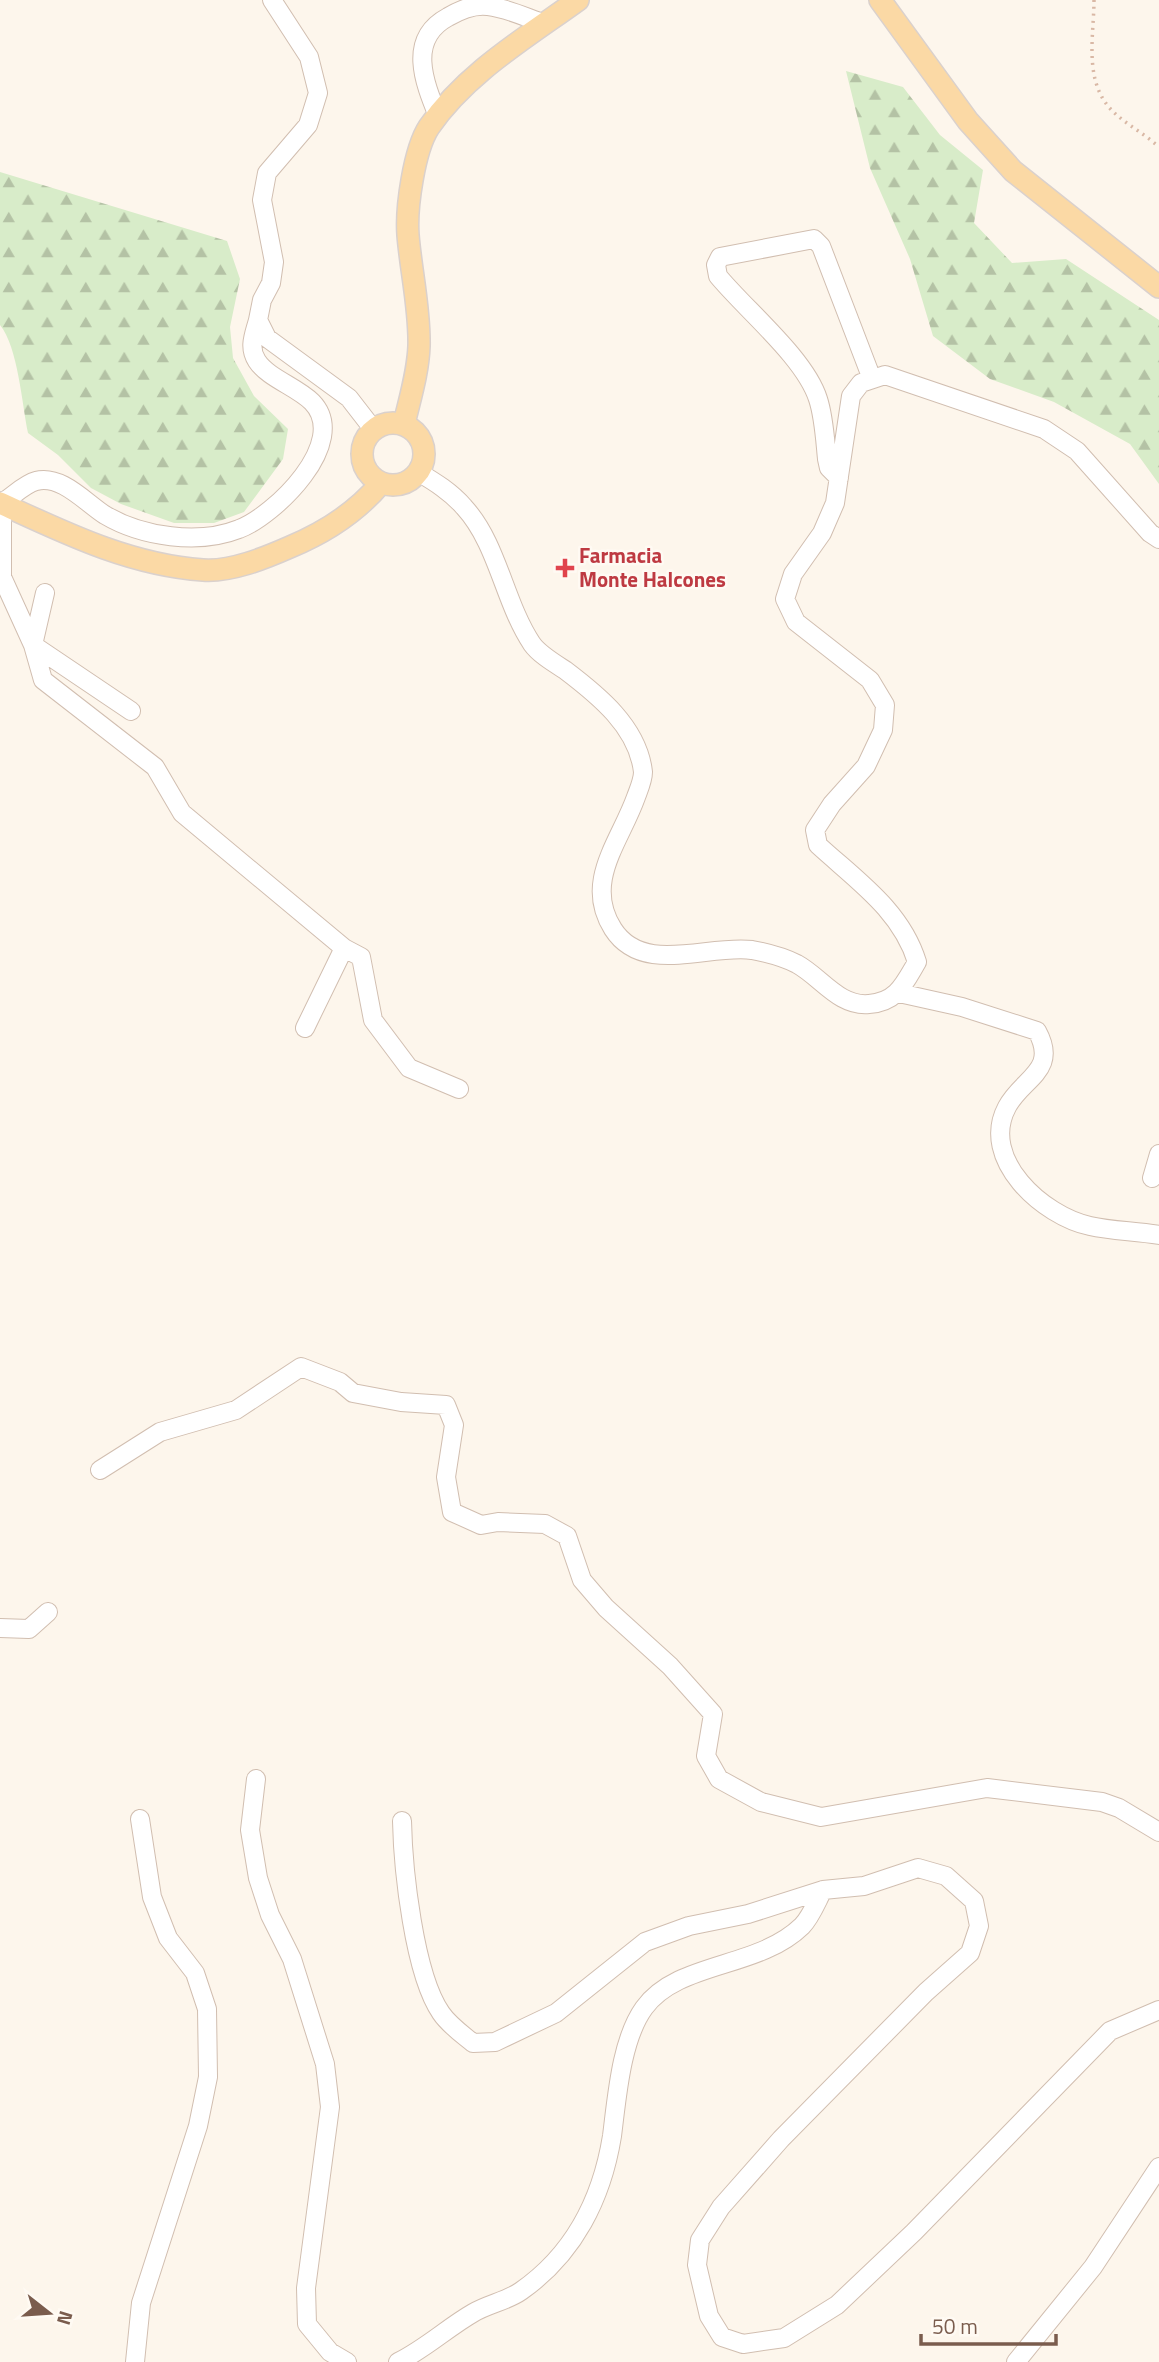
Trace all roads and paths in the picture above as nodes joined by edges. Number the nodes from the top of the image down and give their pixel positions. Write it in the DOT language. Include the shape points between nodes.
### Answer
graph roads {
  1 [pos="272,0"];
  2 [pos="578,0"];
  3 [pos="880,0"];
  4 [pos="1094,0"];
  5 [pos="545,24"];
  6 [pos="438,116"];
  7 [pos="1159,147"];
  8 [pos="1159,287"];
  9 [pos="258,320"];
  10 [pos="872,379"];
  11 [pos="404,424"];
  12 [pos="373,429"];
  13 [pos="418,472"];
  14 [pos="839,478"];
  15 [pos="381,483"];
  16 [pos="0,504"];
  17 [pos="1159,539"];
  18 [pos="46,593"];
  19 [pos="33,645"];
  20 [pos="131,711"];
  21 [pos="344,948"];
  22 [pos="899,993"];
  23 [pos="305,1028"];
  24 [pos="459,1089"];
  25 [pos="1159,1154"];
  26 [pos="1152,1178"];
  27 [pos="1159,1235"];
  28 [pos="100,1470"];
  29 [pos="48,1612"];
  30 [pos="0,1628"];
  31 [pos="256,1779"];
  32 [pos="140,1819"];
  33 [pos="402,1821"];
  34 [pos="1159,1832"];
  35 [pos="823,1889"];
  36 [pos="1159,2010"];
  37 [pos="1159,2167"];
  38 [pos="135,2362"];
  39 [pos="348,2362"];
  40 [pos="398,2362"];
  41 [pos="1016,2362"];
  1 -- 9 [label="street" via="309,57 318,93 307,125 267,173 262,200 274,262"];
  2 -- 5 [label="main road"];
  3 -- 8 [label="main road" via="968,121 1013,171"];
  4 -- 7 [label="path" via="1092,52 1101,94 1105,103"];
  5 -- 6 [label="main road" via="493,61"];
  5 -- 6 [label="street" via="479,5 436,23 425,37 421,55 427,91"];
  6 -- 11 [label="main road" via="428,129 413,173 408,232 419,346"];
  9 -- 12 [label="street" via="267,338 349,398"];
  9 -- 16 [label="street" via="251,345 257,362 313,404 321,419 321,438 312,464 271,510 241,529 189,538 151,532 108,516 54,481 35,481"];
  10 -- 14 [label="street" via="861,383 852,396"];
  10 -- 14 [label="street" via="821,246 814,239 720,257 718,276 811,384 819,400 829,468"];
  10 -- 17 [label="street" via="885,375 904,380 1044,429 1077,451"];
  11 -- 12 [label="main road" via="382,424"];
  11 -- 13 [label="main road" via="423,444"];
  12 -- 15 [label="main road" via="362,447 362,458 365,469"];
  13 -- 15 [label="main road" via="403,484"];
  13 -- 22 [label="street" via="447,489 466,509 533,646 625,725 639,750 643,775 600,881 601,903 614,931 637,951 658,955 770,953 798,965 839,997 866,1005 886,1002"];
  14 -- 22 [label="street" via="835,503 822,533 793,574 785,599 796,622 870,680 886,705 883,730 866,766 815,830 818,845 879,899 910,939 917,962"];
  15 -- 16 [label="main road" via="365,503 325,532 261,560 205,570 139,559 70,536"];
  16 -- 19 [label="street" via="2,578"];
  18 -- 19 [label="street"];
  19 -- 20 [label="street"];
  19 -- 21 [label="street" via="43,680 155,767 182,813"];
  21 -- 23 [label="street"];
  21 -- 24 [label="street" via="360,957 373,1020 409,1068"];
  22 -- 27 [label="street" via="1037,1031 1045,1045 1044,1058 1033,1079 1007,1107 999,1136 1007,1163 1033,1197 1060,1214 1088,1226"];
  25 -- 26 [label="street"];
  28 -- 34 [label="street" via="160,1432 236,1410 301,1367 340,1382 353,1393 446,1405 454,1424 446,1477 452,1512 481,1525 545,1524 567,1536 582,1580 713,1714 706,1756 719,1779 761,1802 821,1817 987,1788 1102,1802"];
  29 -- 30 [label="street" via="29,1629"];
  31 -- 39 [label="street" via="250,1830 258,1878 292,1959 321,2051 330,2107 306,2288 307,2324 330,2352"];
  32 -- 38 [label="street" via="152,1897 168,1938 195,1973 207,2009 208,2077 198,2126 141,2303"];
  33 -- 35 [label="street" via="402,1848 426,1982 441,2013 473,2043 495,2042 556,2013 645,1942 663,1934 748,1914"];
  35 -- 36 [label="street" via="864,1886 918,1868 946,1876 974,1901 979,1926 971,1953 926,1992 781,2139 721,2207 700,2240 697,2265 709,2316 722,2337 743,2344 784,2338 837,2305 1110,2031"];
  35 -- 40 [label="street" via="803,1925 779,1943 751,1958 668,1985 644,2008 626,2052 608,2159 586,2218 561,2259 520,2293 473,2313"];
  37 -- 41 [label="street" via="1093,2267"];
}
